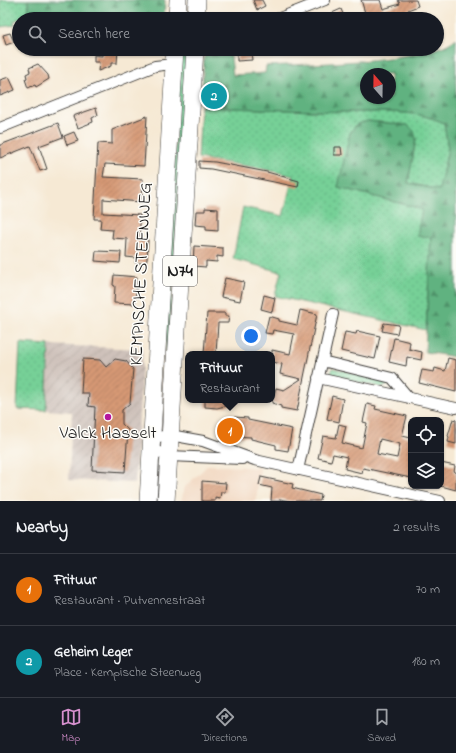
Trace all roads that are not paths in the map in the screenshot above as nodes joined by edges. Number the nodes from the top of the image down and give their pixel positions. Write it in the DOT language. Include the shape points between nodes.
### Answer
graph roads {
  1 [pos="178,0"];
  2 [pos="197,0"];
  3 [pos="325,0"];
  4 [pos="177,12"];
  5 [pos="196,12"];
  6 [pos="295,12"];
  7 [pos="174,56"];
  8 [pos="195,56"];
  9 [pos="0,128"];
  10 [pos="332,314"];
  11 [pos="322,361"];
  12 [pos="318,378"];
  13 [pos="409,398"];
  14 [pos="456,408"];
  15 [pos="170,435"];
  16 [pos="152,443"];
  17 [pos="169,456"];
  18 [pos="255,460"];
  19 [pos="298,470"];
  20 [pos="148,501"];
  21 [pos="166,501"];
  22 [pos="440,501"];
  1 -- 4 [label="main road"];
  2 -- 5 [label="main road"];
  3 -- 6 [label="street"];
  7 -- 9 [label="street"];
  7 -- 16 [label="main road, KEMPISCHE STEENWEG / N74"];
  8 -- 15 [label="main road, KEMPISCHE STEENWEG / N74"];
  10 -- 11 [label="street"];
  11 -- 12 [label="street"];
  11 -- 13 [label="street" via="392,378"];
  12 -- 13 [label="street"];
  12 -- 19 [label="street"];
  13 -- 14 [label="street"];
  15 -- 16 [label="street"];
  15 -- 17 [label="main road, KEMPISCHE STEENWEG / N74"];
  15 -- 18 [label="street" via="209,443"];
  16 -- 17 [label="street"];
  16 -- 20 [label="main road, KEMPISCHE STEENWEG / N74"];
  17 -- 18 [label="street"];
  17 -- 21 [label="main road, KEMPISCHE STEENWEG / N74"];
  18 -- 19 [label="street"];
  19 -- 22 [label="street"];
}
